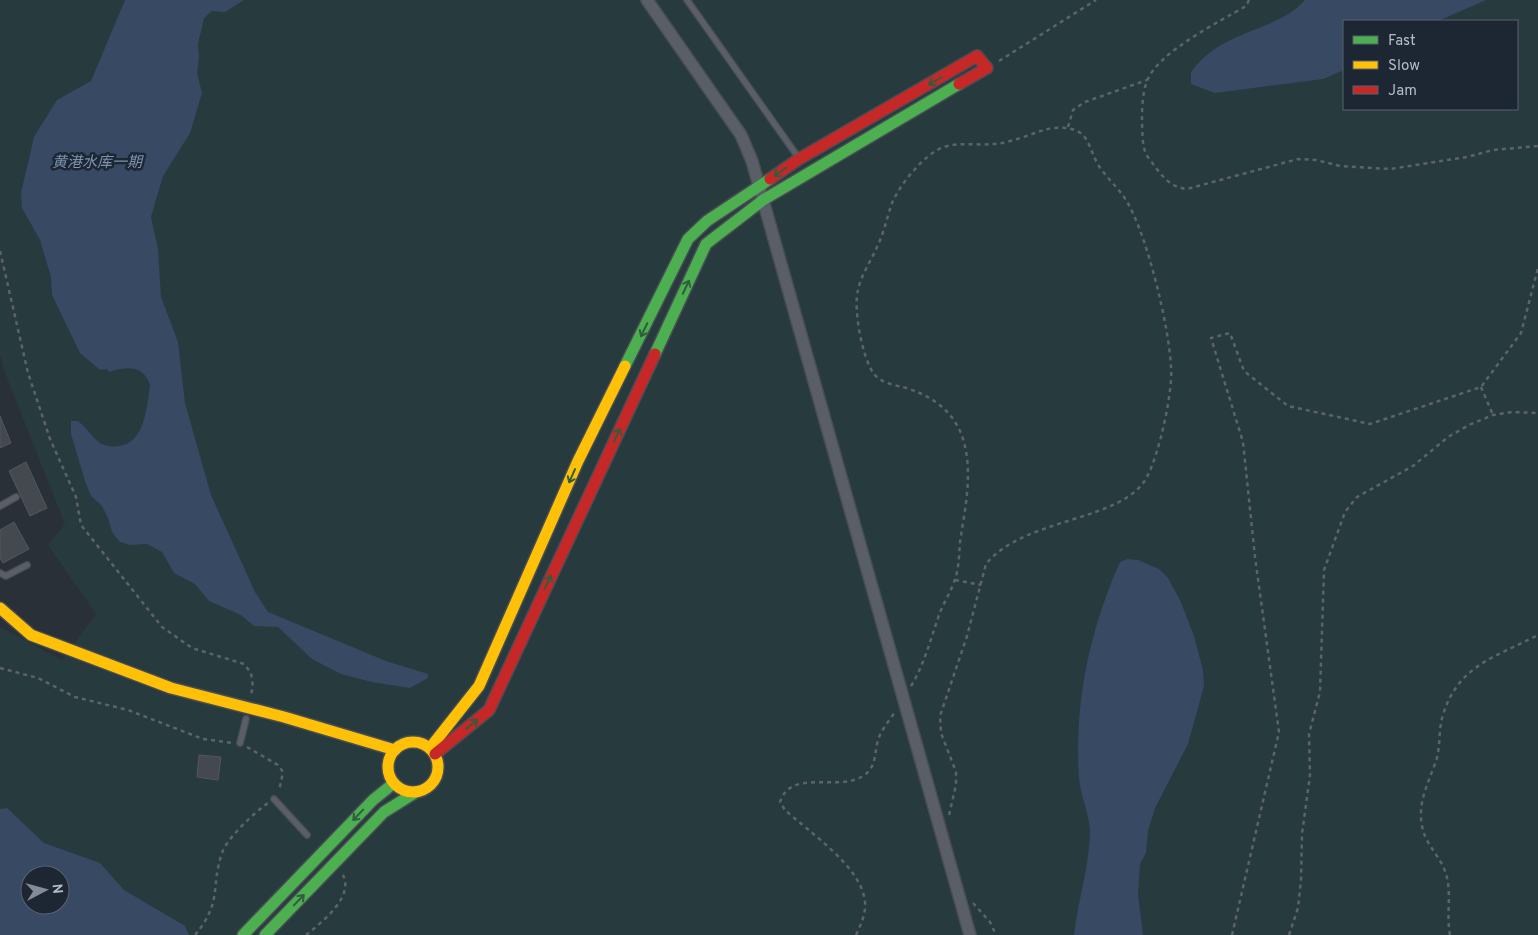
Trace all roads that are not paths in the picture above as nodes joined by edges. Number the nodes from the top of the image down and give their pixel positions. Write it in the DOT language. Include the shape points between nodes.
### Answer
graph roads {
  1 [pos="647,0"];
  2 [pos="687,0"];
  3 [pos="799,159"];
  4 [pos="759,186"];
  5 [pos="763,200"];
  6 [pos="16,497"];
  7 [pos="0,506"];
  8 [pos="26,565"];
  9 [pos="0,573"];
  10 [pos="0,608"];
  11 [pos="246,719"];
  12 [pos="240,743"];
  13 [pos="395,750"];
  14 [pos="432,751"];
  15 [pos="394,783"];
  16 [pos="416,792"];
  17 [pos="274,798"];
  18 [pos="307,835"];
  19 [pos="243,935"];
  20 [pos="265,935"];
  21 [pos="970,935"];
  1 -- 4 [label="street" via="740,135"];
  2 -- 3 [label="lane"];
  3 -- 4 [label="street, one-way"];
  5 -- 3 [label="street, one-way" via="987,68 977,56"];
  4 -- 5 [label="street"];
  4 -- 14 [label="street, one-way" via="707,220 688,240 578,461 479,686"];
  14 -- 5 [label="street, one-way" via="489,710 706,244"];
  5 -- 21 [label="street"];
  6 -- 7 [label="lane"];
  8 -- 9 [label="lane" via="6,576"];
  10 -- 13 [label="street" via="31,635 171,688 284,716"];
  11 -- 12 [label="lane"];
  13 -- 14 [label="street" via="408,742 423,744"];
  13 -- 15 [label="street" via="389,762 390,777"];
  14 -- 16 [label="street" via="438,762 436,778 424,790"];
  15 -- 16 [label="street" via="408,792"];
  15 -- 19 [label="street, one-way" via="373,800"];
  20 -- 16 [label="street, one-way" via="384,812"];
  17 -- 18 [label="lane"];
}
